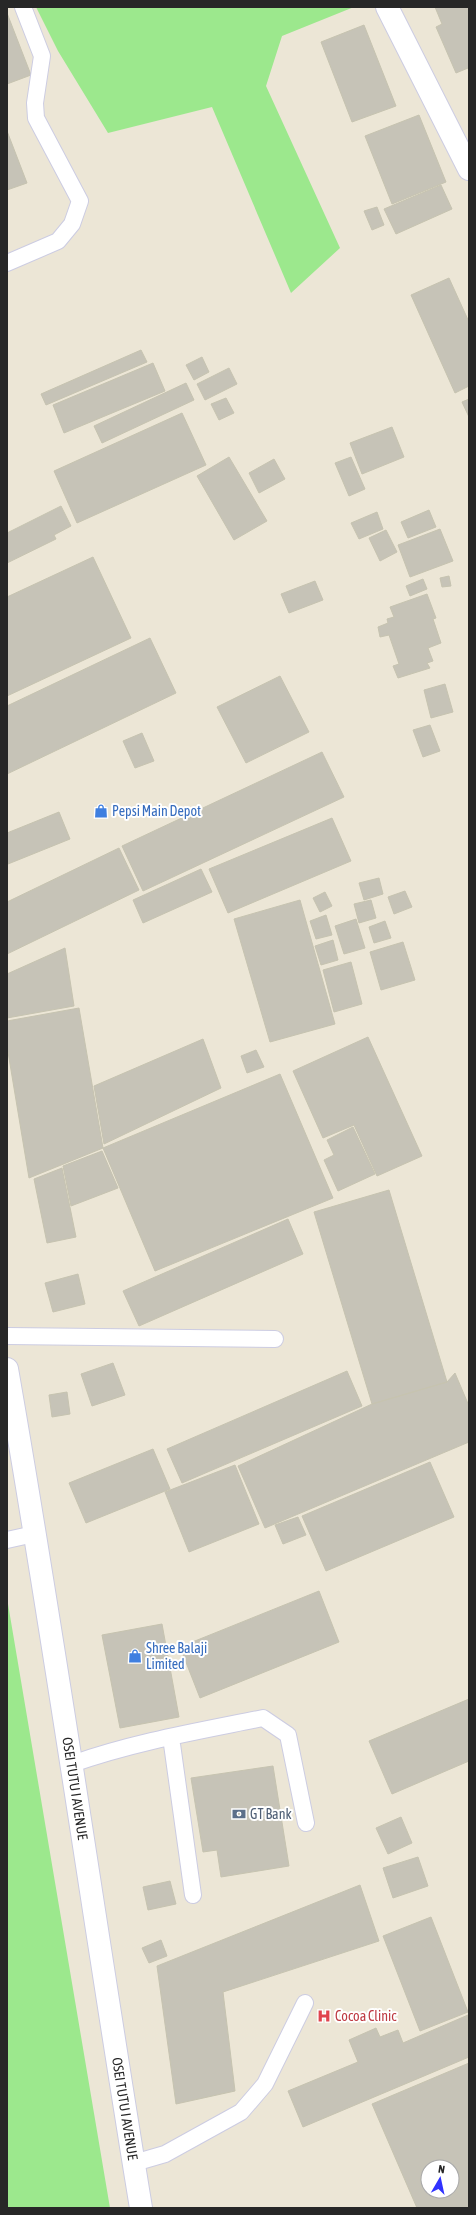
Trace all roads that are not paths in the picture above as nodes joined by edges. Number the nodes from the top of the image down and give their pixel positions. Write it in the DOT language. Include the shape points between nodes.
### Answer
graph roads {
  1 [pos="23,7"];
  2 [pos="387,7"];
  3 [pos="469,169"];
  4 [pos="7,263"];
  5 [pos="7,1336"];
  6 [pos="275,1339"];
  7 [pos="7,1369"];
  8 [pos="34,1534"];
  9 [pos="7,1540"];
  10 [pos="171,1737"];
  11 [pos="72,1764"];
  12 [pos="306,1823"];
  13 [pos="193,1895"];
  14 [pos="305,2003"];
  15 [pos="134,2163"];
  16 [pos="141,2208"];
  1 -- 4 [label="lane" via="42,56 35,104 36,118 80,201 72,224 58,241"];
  2 -- 3 [label="street"];
  5 -- 6 [label="lane"];
  7 -- 8 [label="street, OSEI TUTU I AVENUE"];
  8 -- 9 [label="lane"];
  8 -- 11 [label="street, OSEI TUTU I AVENUE"];
  10 -- 11 [label="lane"];
  10 -- 12 [label="lane" via="263,1718 288,1735"];
  10 -- 13 [label="lane"];
  11 -- 15 [label="street, OSEI TUTU I AVENUE"];
  14 -- 15 [label="lane" via="265,2084 241,2112 165,2154"];
  15 -- 16 [label="street, OSEI TUTU I AVENUE"];
}
